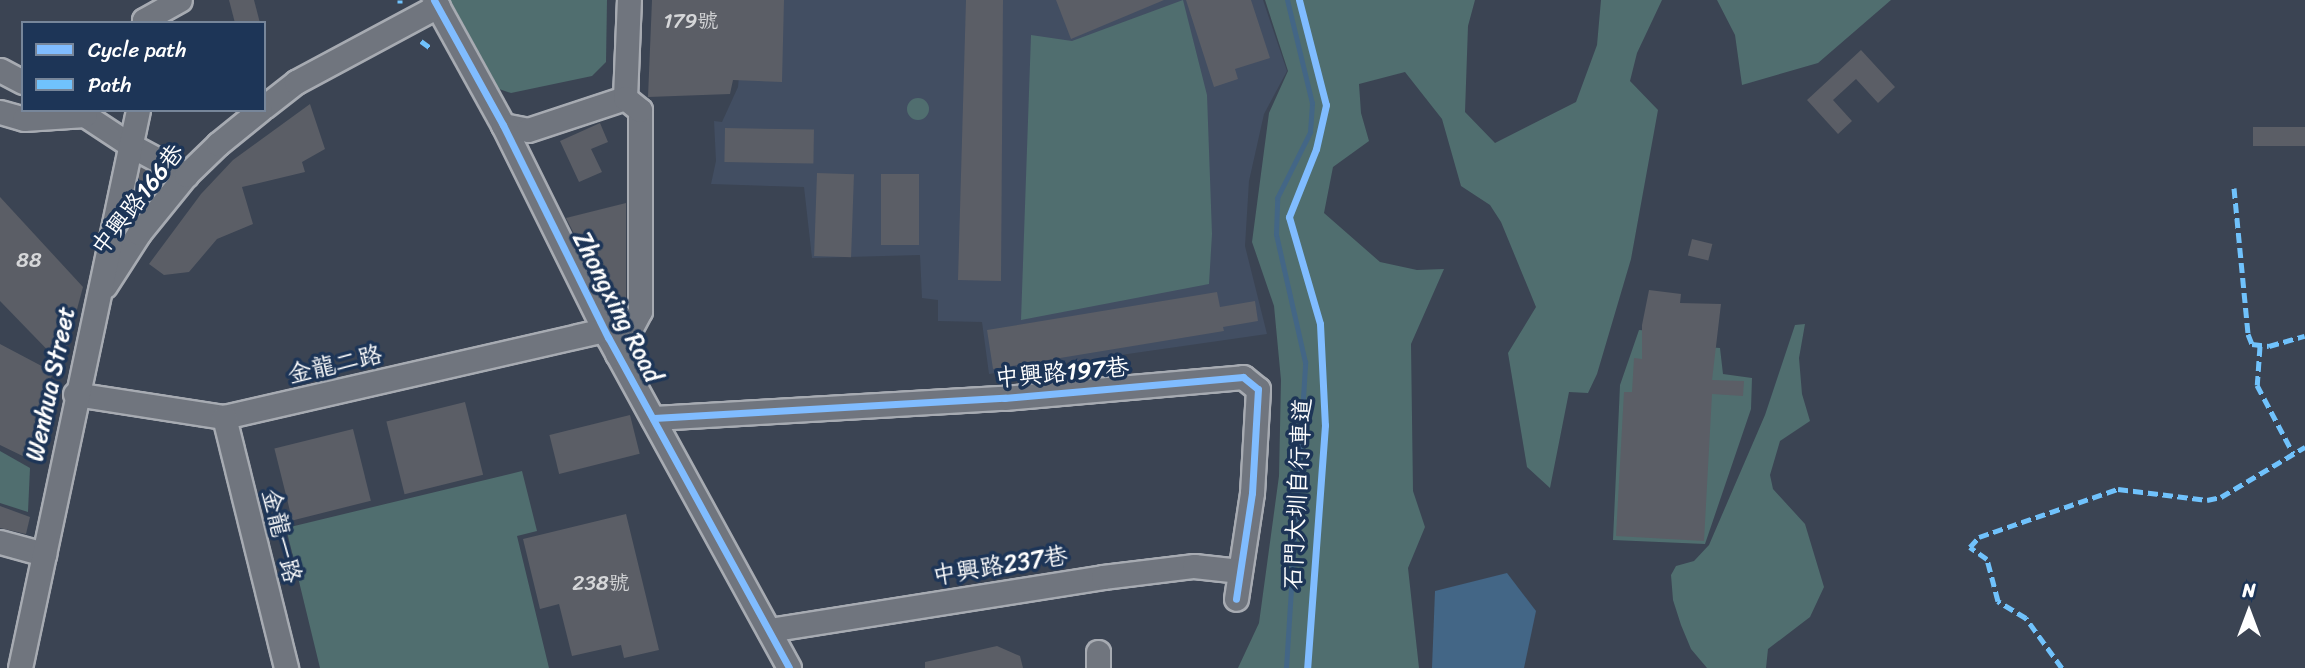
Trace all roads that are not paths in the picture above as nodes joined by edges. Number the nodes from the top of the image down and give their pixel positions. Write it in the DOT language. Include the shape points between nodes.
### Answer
graph roads {
  1 [pos="180,0"];
  2 [pos="629,0"];
  3 [pos="436,3"];
  4 [pos="144,21"];
  5 [pos="0,70"];
  6 [pos="21,81"];
  7 [pos="625,97"];
  8 [pos="266,105"];
  9 [pos="0,112"];
  10 [pos="81,112"];
  11 [pos="138,112"];
  12 [pos="258,112"];
  13 [pos="503,125"];
  14 [pos="130,145"];
  15 [pos="186,175"];
  16 [pos="95,301"];
  17 [pos="605,330"];
  18 [pos="617,354"];
  19 [pos="75,394"];
  20 [pos="224,417"];
  21 [pos="653,418"];
  22 [pos="0,542"];
  23 [pos="44,554"];
  24 [pos="1240,571"];
  25 [pos="1236,599"];
  26 [pos="769,630"];
  27 [pos="20,668"];
  28 [pos="286,668"];
  29 [pos="789,668"];
  1 -- 4 [label="street"];
  2 -- 7 [label="street"];
  3 -- 8 [label="street" via="296,82"];
  3 -- 13 [label="street, Zhongxing Road"];
  5 -- 6 [label="street"];
  7 -- 13 [label="street" via="528,130"];
  7 -- 18 [label="street" via="640,110 640,311"];
  9 -- 10 [label="street" via="24,119"];
  10 -- 14 [label="street"];
  11 -- 14 [label="street, Wenhua Street"];
  12 -- 15 [label="street, 中興路166巷"];
  13 -- 17 [label="street, Zhongxing Road"];
  14 -- 15 [label="street"];
  14 -- 16 [label="street, Wenhua Street"];
  15 -- 16 [label="street, 中興路166巷" via="139,233"];
  16 -- 19 [label="street, Wenhua Street"];
  17 -- 18 [label="street, Zhongxing Road"];
  17 -- 20 [label="street, 金龍二路"];
  18 -- 21 [label="street, Zhongxing Road"];
  19 -- 20 [label="street, 金龍二路"];
  19 -- 23 [label="street, Wenhua Street"];
  20 -- 28 [label="street, 金龍一路"];
  21 -- 24 [label="street, 中興路197巷" via="1004,398 1244,377 1258,389 1252,493"];
  21 -- 26 [label="street, Zhongxing Road"];
  22 -- 23 [label="street"];
  23 -- 27 [label="street, Wenhua Street"];
  24 -- 25 [label="street, 中興路197巷"];
  24 -- 26 [label="street, 中興路237巷" via="1195,566 1103,576"];
  26 -- 29 [label="street, Zhongxing Road"];
}
